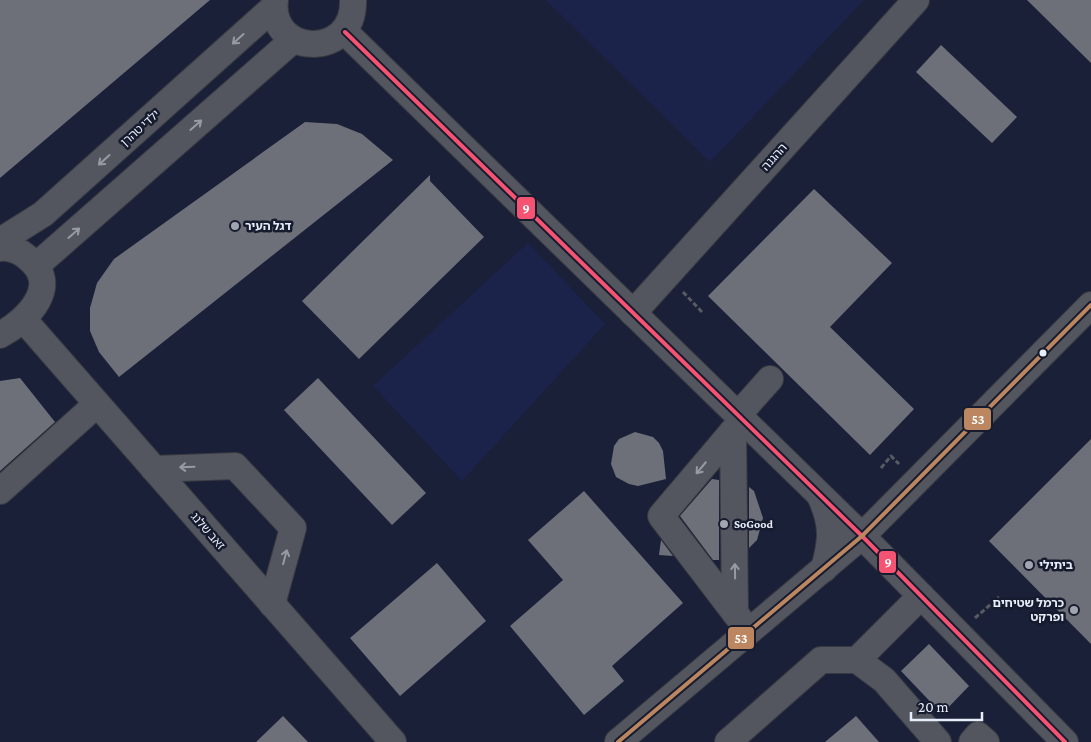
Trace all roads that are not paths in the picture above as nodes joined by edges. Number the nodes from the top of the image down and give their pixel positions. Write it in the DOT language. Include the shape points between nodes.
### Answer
graph roads {
  1 [pos="353,0"];
  2 [pos="916,0"];
  3 [pos="275,3"];
  4 [pos="344,32"];
  5 [pos="293,40"];
  6 [pos="0,241"];
  7 [pos="0,248"];
  8 [pos="37,265"];
  9 [pos="1091,305"];
  10 [pos="633,313"];
  11 [pos="24,320"];
  12 [pos="0,335"];
  13 [pos="770,379"];
  14 [pos="97,404"];
  15 [pos="738,423"];
  16 [pos="154,468"];
  17 [pos="0,491"];
  18 [pos="820,495"];
  19 [pos="862,536"];
  20 [pos="824,569"];
  21 [pos="921,596"];
  22 [pos="272,604"];
  23 [pos="743,622"];
  24 [pos="857,660"];
  25 [pos="393,742"];
  26 [pos="618,742"];
  27 [pos="728,742"];
  28 [pos="938,742"];
  29 [pos="972,742"];
  30 [pos="986,742"];
  31 [pos="1065,742"];
  1 -- 4 [label="street" via="354,10"];
  2 -- 10 [label="street, ההגנה"];
  3 -- 5 [label="street" via="276,17"];
  3 -- 6 [label="street, ילדי טהרן, one-way" via="43,214"];
  4 -- 5 [label="street" via="319,44"];
  4 -- 10 [label="street"];
  8 -- 5 [label="street, one-way"];
  7 -- 8 [label="street" via="20,251"];
  8 -- 11 [label="street" via="42,282 40,296"];
  9 -- 19 [label="street"];
  10 -- 15 [label="street"];
  11 -- 12 [label="street"];
  11 -- 14 [label="street, זאב שלנג"];
  13 -- 15 [label="street"];
  14 -- 16 [label="street, זאב שלנג"];
  14 -- 17 [label="street"];
  15 -- 18 [label="street"];
  23 -- 15 [label="street, one-way"];
  15 -- 23 [label="street, one-way" via="661,516"];
  16 -- 22 [label="street, זאב שלנג"];
  22 -- 16 [label="street, one-way" via="293,528 235,466"];
  18 -- 19 [label="street"];
  18 -- 20 [label="street" via="830,519 831,545"];
  19 -- 20 [label="street"];
  19 -- 21 [label="street"];
  20 -- 23 [label="street"];
  21 -- 24 [label="street"];
  21 -- 31 [label="street"];
  22 -- 25 [label="street, זאב שלנג"];
  23 -- 26 [label="street"];
  24 -- 27 [label="street" via="821,660"];
  24 -- 28 [label="street" via="884,680"];
  29 -- 30 [label="street" via="978,735"];
}
